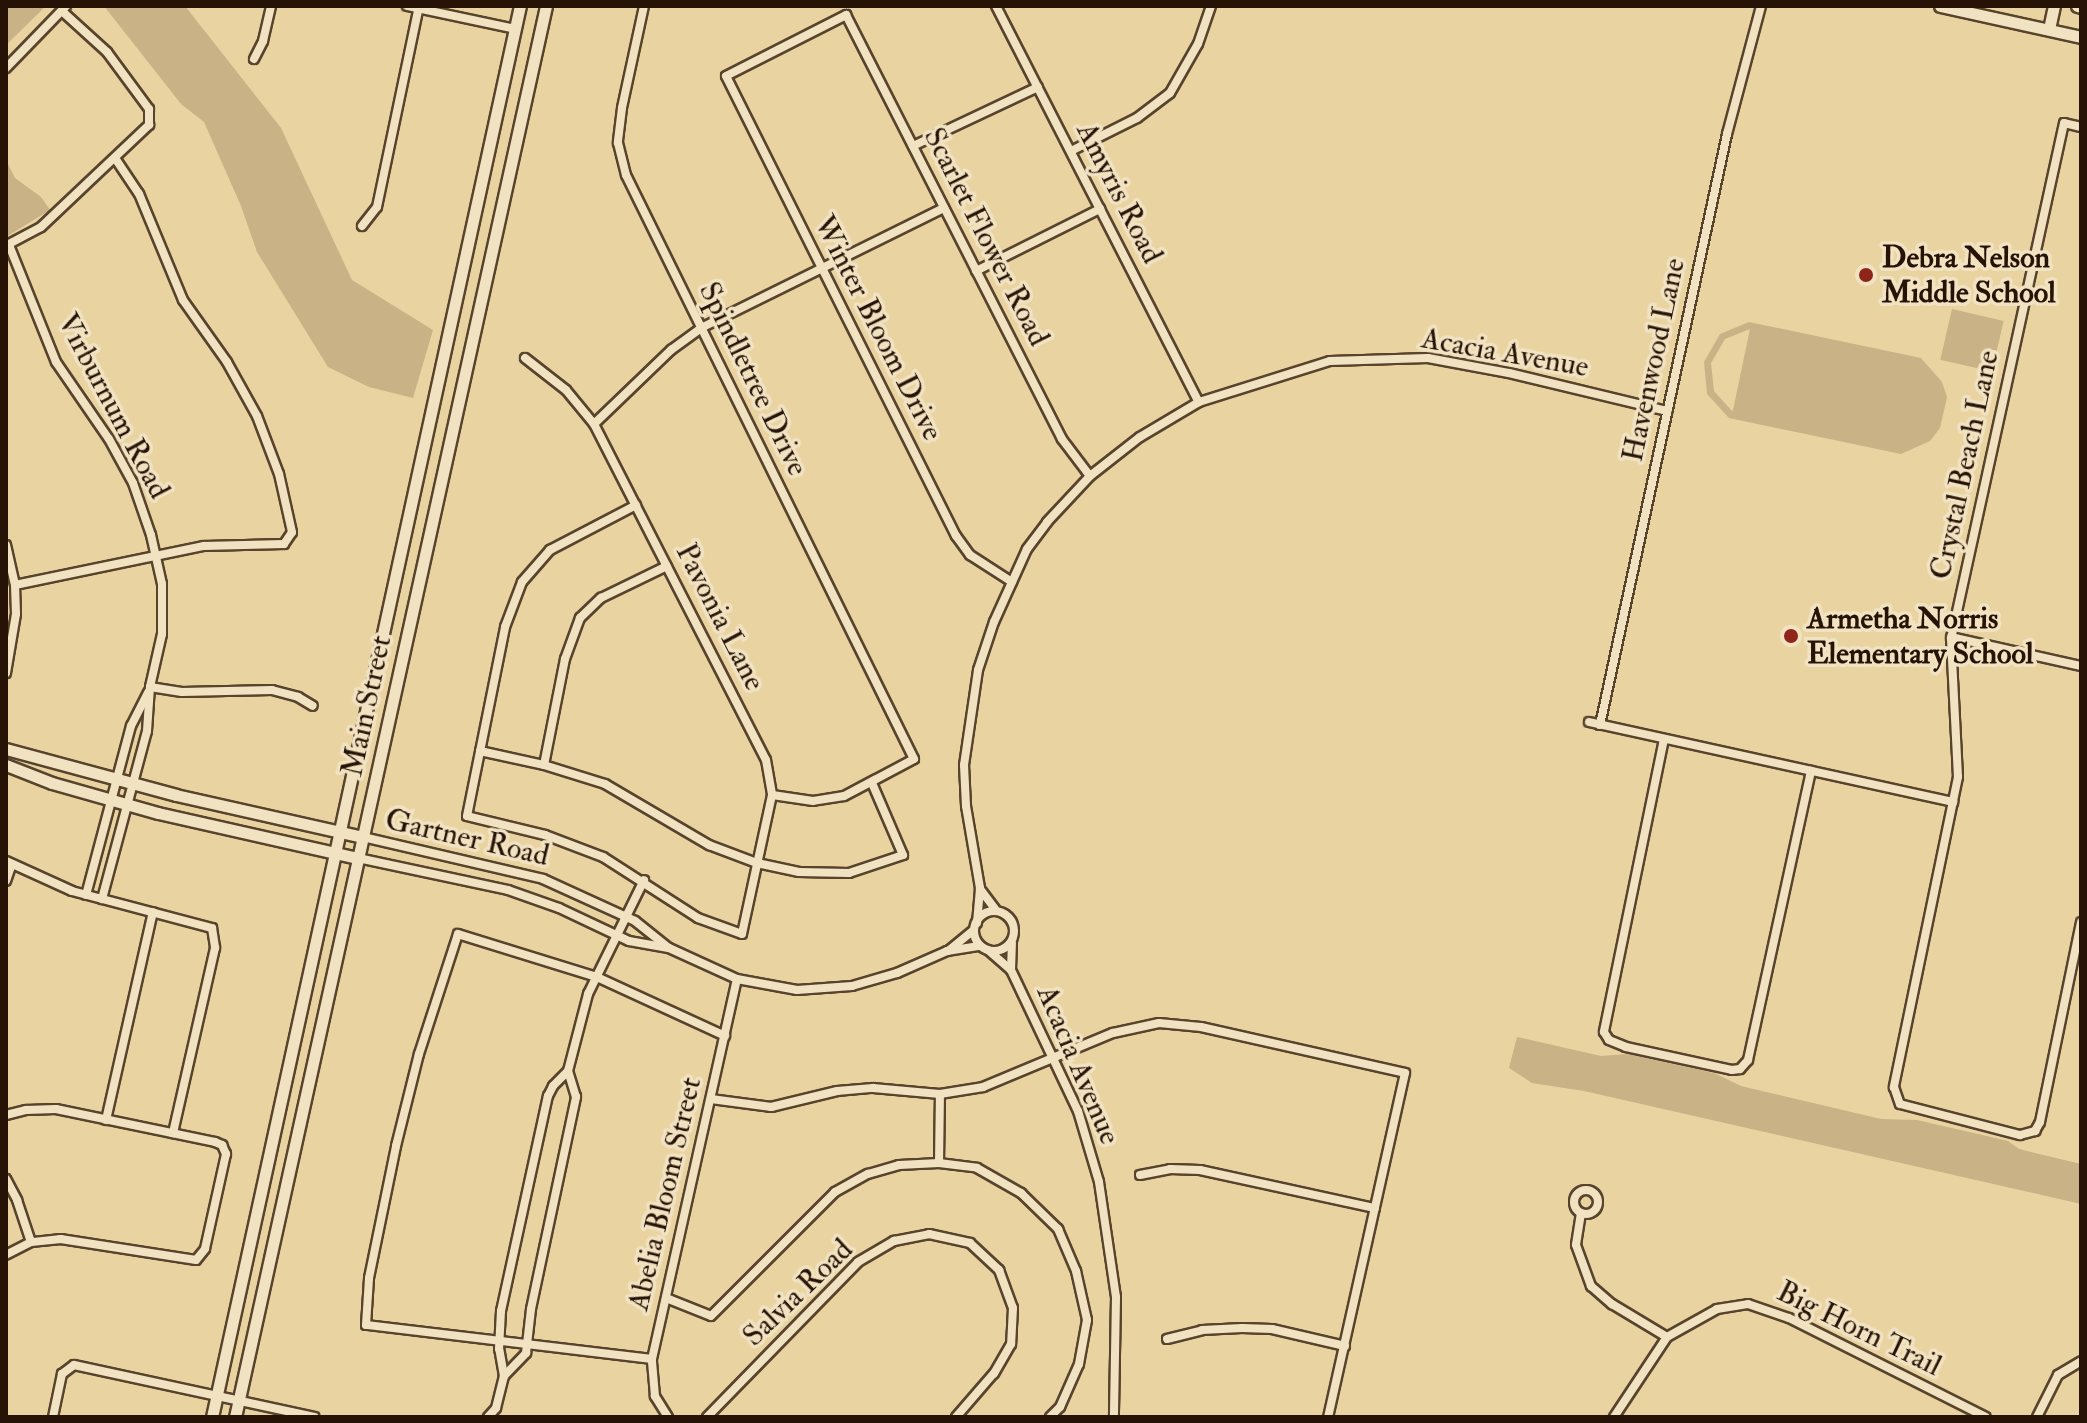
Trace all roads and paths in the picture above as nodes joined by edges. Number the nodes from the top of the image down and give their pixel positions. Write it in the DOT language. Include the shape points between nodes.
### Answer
graph roads {
  1 [pos="271,6"];
  2 [pos="407,6"];
  3 [pos="520,6"];
  4 [pos="546,6"];
  5 [pos="644,6"];
  6 [pos="996,6"];
  7 [pos="1211,6"];
  8 [pos="1761,6"];
  9 [pos="1940,6"];
  10 [pos="2054,6"];
  11 [pos="419,7"];
  12 [pos="64,9"];
  13 [pos="846,15"];
  14 [pos="515,29"];
  15 [pos="2049,29"];
  16 [pos="2081,37"];
  17 [pos="254,59"];
  18 [pos="6,68"];
  19 [pos="1038,87"];
  20 [pos="2081,127"];
  21 [pos="913,146"];
  22 [pos="1071,151"];
  23 [pos="115,158"];
  24 [pos="944,208"];
  25 [pos="1100,209"];
  26 [pos="362,226"];
  27 [pos="8,245"];
  28 [pos="822,268"];
  29 [pos="976,271"];
  30 [pos="701,328"];
  31 [pos="525,358"];
  32 [pos="1199,402"];
  33 [pos="1667,411"];
  34 [pos="594,424"];
  35 [pos="1090,476"];
  36 [pos="636,505"];
  37 [pos="6,545"];
  38 [pos="156,556"];
  39 [pos="667,566"];
  40 [pos="1012,582"];
  41 [pos="15,585"];
  42 [pos="1951,637"];
  43 [pos="2081,666"];
  44 [pos="6,673"];
  45 [pos="150,687"];
  46 [pos="313,706"];
  47 [pos="1589,722"];
  48 [pos="1600,725"];
  49 [pos="1664,739"];
  50 [pos="6,749"];
  51 [pos="480,751"];
  52 [pos="6,765"];
  53 [pos="544,765"];
  54 [pos="1811,771"];
  55 [pos="117,780"];
  56 [pos="872,783"];
  57 [pos="132,784"];
  58 [pos="772,795"];
  59 [pos="111,800"];
  60 [pos="1953,802"];
  61 [pos="127,805"];
  62 [pos="341,833"];
  63 [pos="363,837"];
  64 [pos="337,854"];
  65 [pos="358,858"];
  66 [pos="9,862"];
  67 [pos="757,863"];
  68 [pos="644,880"];
  69 [pos="6,881"];
  70 [pos="980,888"];
  71 [pos="86,895"];
  72 [pos="102,899"];
  73 [pos="995,909"];
  74 [pos="153,912"];
  75 [pos="626,917"];
  76 [pos="2081,922"];
  77 [pos="975,926"];
  78 [pos="617,935"];
  79 [pos="1013,938"];
  80 [pos="669,948"];
  81 [pos="984,948"];
  82 [pos="947,951"];
  83 [pos="1011,970"];
  84 [pos="597,977"];
  85 [pos="737,979"];
  86 [pos="725,1036"];
  87 [pos="1054,1060"];
  88 [pos="568,1071"];
  89 [pos="940,1094"];
  90 [pos="711,1099"];
  91 [pos="6,1115"];
  92 [pos="106,1120"];
  93 [pos="173,1133"];
  94 [pos="939,1163"];
  95 [pos="1140,1175"];
  96 [pos="6,1179"];
  97 [pos="1375,1208"];
  98 [pos="1581,1213"];
  99 [pos="31,1242"];
  100 [pos="6,1255"];
  101 [pos="666,1298"];
  102 [pos="1667,1337"];
  103 [pos="500,1339"];
  104 [pos="1167,1339"];
  105 [pos="527,1342"];
  106 [pos="1345,1346"];
  107 [pos="652,1359"];
  108 [pos="2081,1361"];
  109 [pos="504,1376"];
  110 [pos="217,1395"];
  111 [pos="239,1400"];
  112 [pos="53,1417"];
  113 [pos="212,1417"];
  114 [pos="235,1417"];
  115 [pos="314,1417"];
  116 [pos="488,1417"];
  117 [pos="668,1417"];
  118 [pos="707,1417"];
  119 [pos="956,1417"];
  120 [pos="1050,1417"];
  121 [pos="1114,1417"];
  122 [pos="1328,1417"];
  123 [pos="1614,1417"];
  124 [pos="1986,1417"];
  125 [pos="2037,1417"];
  1 -- 17 [label="street"];
  2 -- 11 [label="street"];
  3 -- 14 [label="main road, Main Street"];
  4 -- 63 [label="main road, Main Street"];
  5 -- 30 [label="street, Spindletree Drive" via="618,143 626,175"];
  6 -- 19 [label="street, Amyris Road"];
  7 -- 22 [label="street" via="1198,44 1170,93 1137,118"];
  8 -- 33 [label="street, Havenwood Lane" via="1727,134"];
  9 -- 15 [label="main road"];
  10 -- 15 [label="main road"];
  11 -- 14 [label="street"];
  11 -- 26 [label="street" via="377,207"];
  12 -- 18 [label="street"];
  12 -- 23 [label="street" via="103,47 149,109 149,125"];
  13 -- 21 [label="street, Scarlet Flower Road"];
  13 -- 28 [label="street, Winter Bloom Drive" via="726,76"];
  14 -- 62 [label="main road, Main Street"];
  15 -- 16 [label="main road"];
  19 -- 21 [label="street"];
  19 -- 22 [label="street, Amyris Road"];
  20 -- 42 [label="street, Crystal Beach Lane" via="2064,123"];
  21 -- 24 [label="street, Scarlet Flower Road"];
  22 -- 25 [label="street, Amyris Road"];
  23 -- 27 [label="street" via="41,227"];
  23 -- 38 [label="street" via="139,194 183,300 257,416 292,526 284,544 208,546"];
  24 -- 28 [label="street"];
  24 -- 29 [label="street, Scarlet Flower Road"];
  25 -- 29 [label="street"];
  25 -- 32 [label="street, Amyris Road"];
  27 -- 38 [label="street, Virburnum Road" via="56,362 129,476"];
  28 -- 30 [label="street"];
  28 -- 40 [label="street, Winter Bloom Drive" via="956,536 970,555"];
  29 -- 35 [label="street, Scarlet Flower Road" via="1062,439"];
  30 -- 34 [label="street"];
  30 -- 56 [label="street, Spindletree Drive" via="914,759"];
  31 -- 34 [label="street, Pavonia Lane" via="566,390"];
  32 -- 33 [label="street, Acacia Avenue" via="1330,361 1428,358"];
  32 -- 35 [label="street, Acacia Avenue" via="1140,437"];
  33 -- 48 [label="street, Havenwood Lane"];
  34 -- 36 [label="street, Pavonia Lane"];
  35 -- 40 [label="street, Acacia Avenue" via="1027,549"];
  36 -- 39 [label="street, Pavonia Lane"];
  36 -- 51 [label="street" via="550,550 522,582 505,627"];
  37 -- 41 [label="street"];
  38 -- 41 [label="street"];
  38 -- 45 [label="street, Virburnum Road" via="163,622"];
  39 -- 53 [label="street" via="601,598 580,618 565,659"];
  39 -- 58 [label="street, Pavonia Lane" via="766,760"];
  40 -- 70 [label="street, Acacia Avenue" via="978,670 968,721 966,806"];
  41 -- 44 [label="street" via="16,625"];
  42 -- 43 [label="street"];
  42 -- 60 [label="street, Crystal Beach Lane" via="1959,758"];
  45 -- 46 [label="street" via="182,692 272,690"];
  45 -- 55 [label="street, Virburnum Road" via="131,726"];
  45 -- 57 [label="street, Virburnum Road" via="147,731"];
  47 -- 48 [label="street"];
  48 -- 49 [label="street"];
  49 -- 54 [label="street"];
  49 -- 54 [label="street" via="1606,1037 1626,1047 1740,1069 1750,1056"];
  50 -- 55 [label="main road, Gartner Road"];
  51 -- 53 [label="street"];
  51 -- 68 [label="street" via="467,816 545,835"];
  52 -- 59 [label="main road, Gartner Road"];
  53 -- 67 [label="street" via="605,784 709,845"];
  54 -- 60 [label="street"];
  55 -- 57 [label="main road, Gartner Road"];
  55 -- 59 [label="street, Virburnum Road"];
  56 -- 58 [label="street" via="844,796 813,801"];
  56 -- 67 [label="street" via="903,855 849,873 799,872"];
  57 -- 61 [label="street, Virburnum Road"];
  57 -- 62 [label="main road, Gartner Road"];
  58 -- 67 [label="street, Pavonia Lane"];
  59 -- 61 [label="main road, Gartner Road"];
  59 -- 71 [label="street, Virburnum Road"];
  60 -- 76 [label="street, Crystal Beach Lane" via="1894,1087 1897,1101 1914,1111 2031,1134 2040,1122"];
  61 -- 64 [label="main road, Gartner Road"];
  61 -- 72 [label="street, Virburnum Road"];
  62 -- 63 [label="main road, Gartner Road"];
  62 -- 64 [label="main road, Main Street"];
  63 -- 65 [label="main road, Main Street"];
  63 -- 75 [label="street, Gartner Road" via="543,879"];
  64 -- 65 [label="main road, Gartner Road"];
  64 -- 110 [label="main road, Main Street"];
  65 -- 78 [label="street, Gartner Road" via="508,890"];
  65 -- 111 [label="main road, Main Street"];
  66 -- 69 [label="street"];
  66 -- 71 [label="street"];
  67 -- 68 [label="street, Pavonia Lane" via="742,934 698,918"];
  68 -- 75 [label="street"];
  70 -- 73 [label="street"];
  70 -- 77 [label="street"];
  71 -- 72 [label="street"];
  72 -- 74 [label="street"];
  73 -- 77 [label="street" via="981,915"];
  73 -- 79 [label="street" via="1009,917"];
  74 -- 92 [label="street"];
  74 -- 93 [label="street" via="203,923 214,932 215,948"];
  75 -- 78 [label="street"];
  75 -- 80 [label="street, Gartner Road"];
  77 -- 81 [label="street"];
  77 -- 82 [label="street"];
  78 -- 80 [label="street, Gartner Road" via="645,947"];
  78 -- 84 [label="street"];
  79 -- 81 [label="street" via="1002,950"];
  79 -- 83 [label="street"];
  80 -- 85 [label="street, Gartner Road"];
  81 -- 82 [label="street"];
  81 -- 83 [label="street"];
  82 -- 85 [label="street, Gartner Road" via="852,986 797,990"];
  83 -- 87 [label="street, Acacia Avenue"];
  84 -- 86 [label="street"];
  84 -- 88 [label="street"];
  84 -- 103 [label="street" via="458,934 419,1054 369,1278 366,1325"];
  85 -- 86 [label="street, Abelia Bloom Street"];
  86 -- 90 [label="street, Abelia Bloom Street"];
  87 -- 89 [label="street" via="983,1087"];
  87 -- 97 [label="street" via="1113,1033 1159,1023 1201,1027 1405,1073"];
  87 -- 121 [label="street, Acacia Avenue" via="1078,1111 1107,1221 1118,1332"];
  88 -- 103 [label="street" via="548,1096 501,1311"];
  88 -- 105 [label="street" via="576,1097"];
  89 -- 90 [label="street" via="873,1088 771,1107"];
  89 -- 94 [label="street"];
  90 -- 101 [label="street, Abelia Bloom Street"];
  91 -- 92 [label="street" via="42,1108"];
  92 -- 93 [label="street"];
  93 -- 99 [label="street" via="224,1149 219,1190 199,1259 78,1240"];
  94 -- 101 [label="street" via="899,1165 835,1192 711,1316"];
  94 -- 120 [label="street" via="988,1174 1021,1193 1058,1229 1076,1271 1087,1320 1079,1364"];
  95 -- 97 [label="street" via="1200,1170"];
  96 -- 99 [label="street"];
  97 -- 106 [label="street"];
  98 -- 102 [label="street" via="1576,1245 1591,1286"];
  99 -- 100 [label="street"];
  101 -- 107 [label="street, Abelia Bloom Street"];
  102 -- 123 [label="street, Big Horn Trail"];
  102 -- 124 [label="street, Big Horn Trail" via="1717,1309 1756,1306"];
  103 -- 105 [label="street"];
  103 -- 109 [label="street"];
  104 -- 106 [label="street" via="1202,1330 1272,1329"];
  105 -- 107 [label="street"];
  105 -- 109 [label="street" via="522,1362"];
  106 -- 122 [label="street"];
  107 -- 117 [label="street, Abelia Bloom Street" via="655,1396"];
  108 -- 125 [label="street" via="2058,1375"];
  109 -- 116 [label="street" via="496,1408"];
  110 -- 111 [label="street"];
  110 -- 112 [label="street" via="77,1365 66,1368"];
  110 -- 113 [label="main road, Main Street"];
  111 -- 114 [label="main road, Main Street"];
  111 -- 115 [label="street"];
  118 -- 119 [label="street, Salvia Road" via="858,1262 894,1241 929,1234 970,1243 999,1270 1013,1308 1011,1344"];
}
